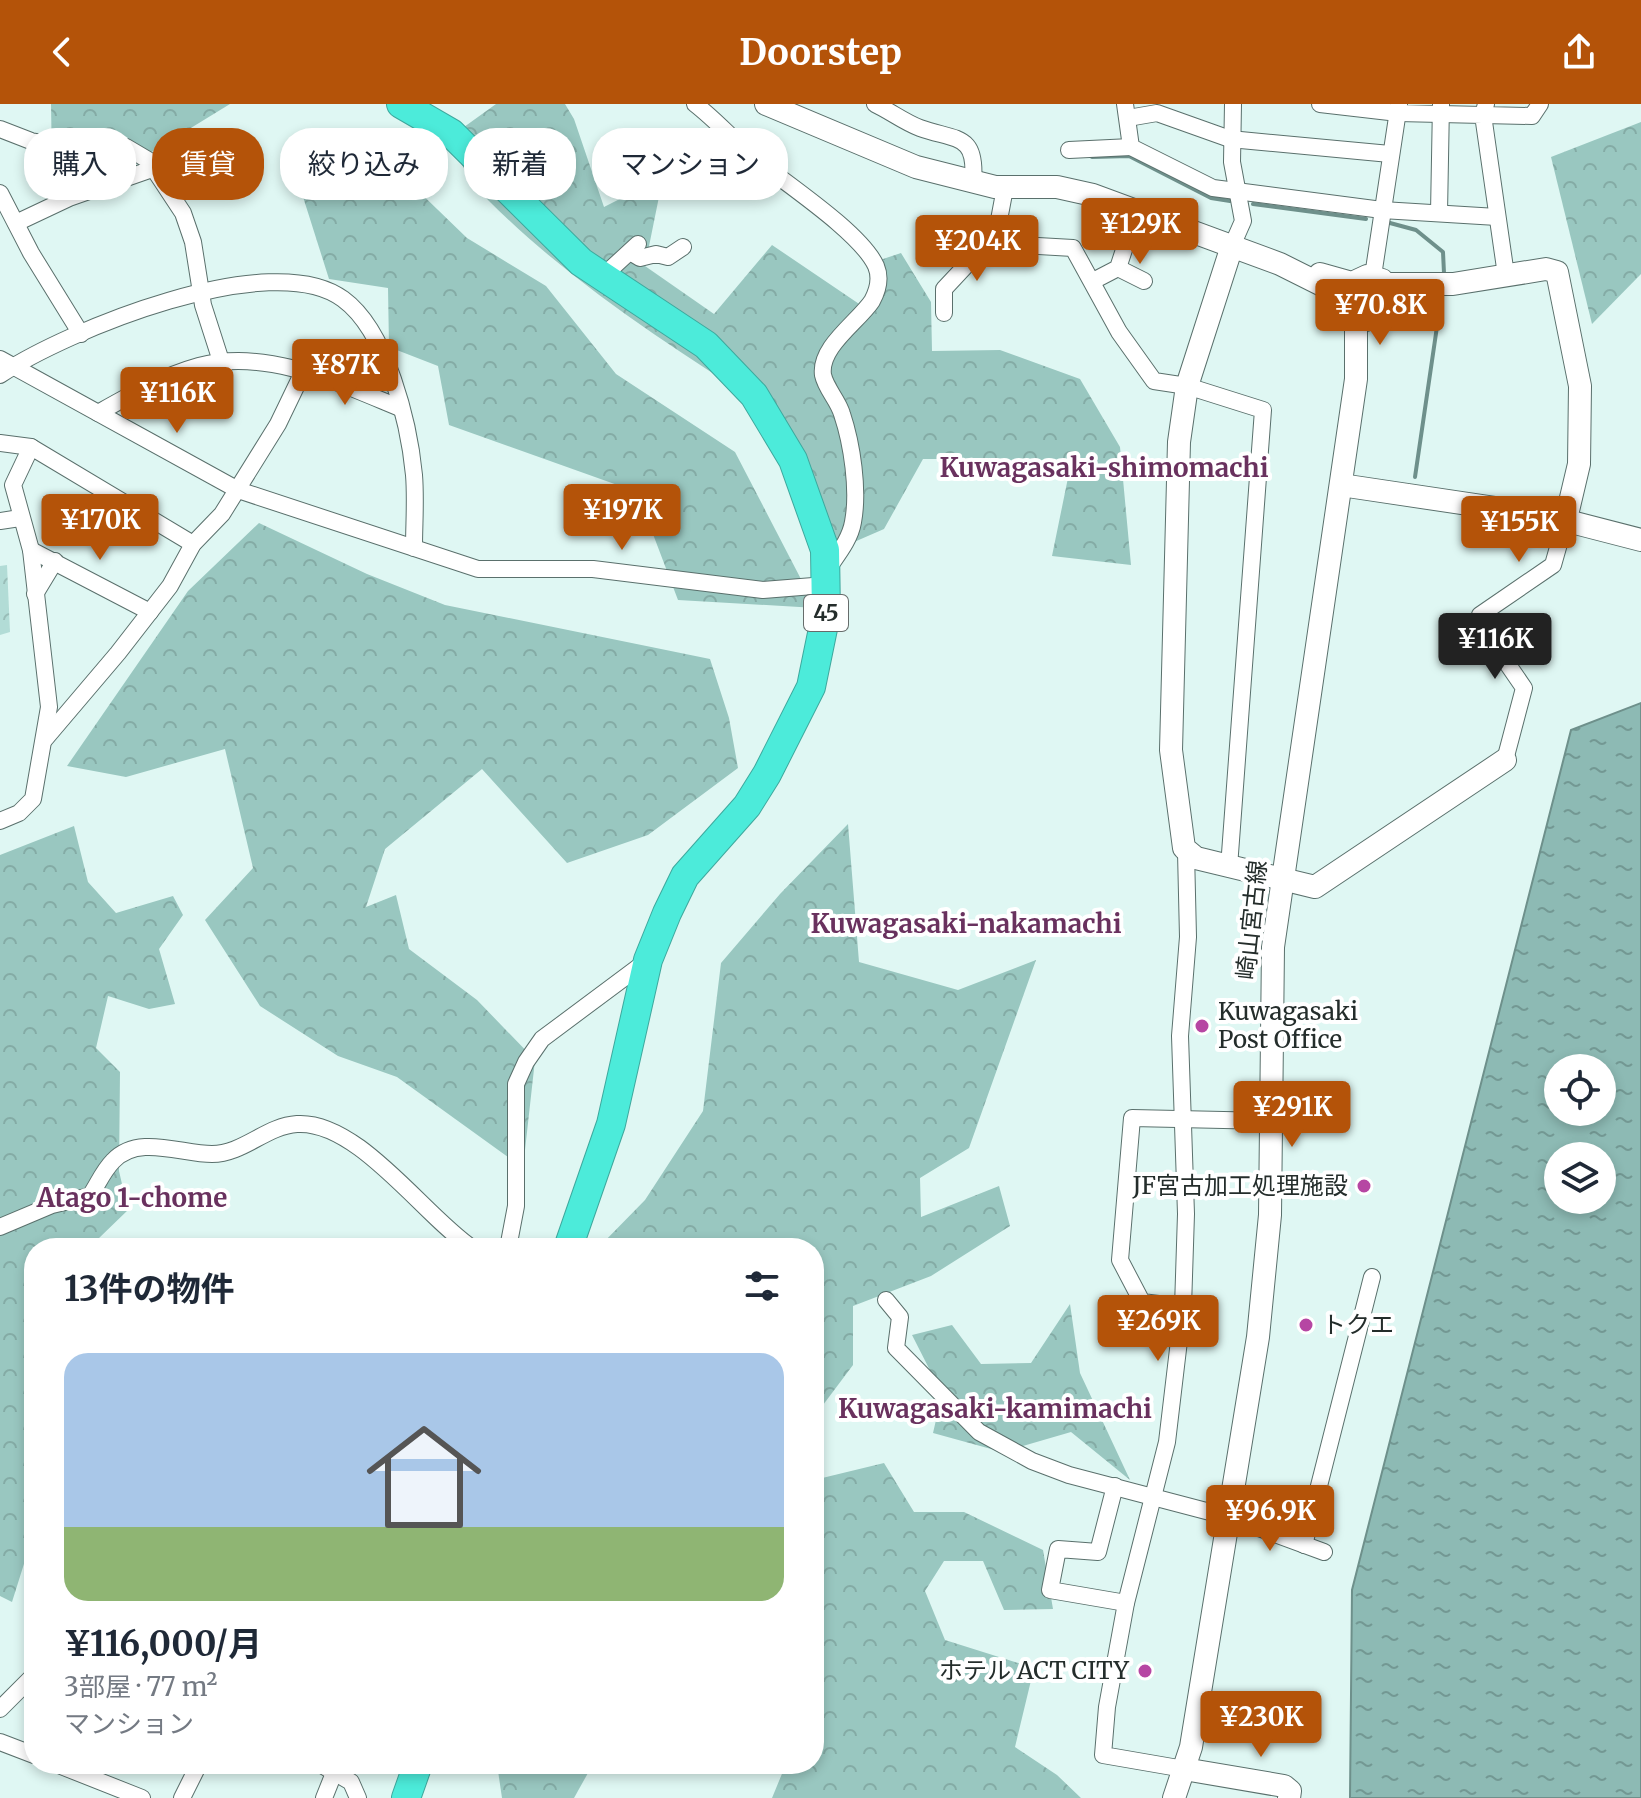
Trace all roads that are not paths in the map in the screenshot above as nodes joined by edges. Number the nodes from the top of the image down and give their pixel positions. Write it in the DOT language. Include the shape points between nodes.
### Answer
graph roads {
  1 [pos="401,104"];
  2 [pos="695,104"];
  3 [pos="766,104"];
  4 [pos="875,104"];
  5 [pos="1233,104"];
  6 [pos="1320,104"];
  7 [pos="1540,104"];
  8 [pos="1398,108"];
  9 [pos="1440,109"];
  10 [pos="1484,109"];
  11 [pos="1126,111"];
  12 [pos="0,129"];
  13 [pos="1230,139"];
  14 [pos="1131,147"];
  15 [pos="1069,150"];
  16 [pos="1390,154"];
  17 [pos="152,165"];
  18 [pos="152,169"];
  19 [pos="973,182"];
  20 [pos="1005,188"];
  21 [pos="1238,192"];
  22 [pos="0,193"];
  23 [pos="175,200"];
  24 [pos="1137,210"];
  25 [pos="1382,210"];
  26 [pos="1439,213"];
  27 [pos="1497,217"];
  28 [pos="10,224"];
  29 [pos="987,243"];
  30 [pos="1232,246"];
  31 [pos="683,247"];
  32 [pos="1118,268"];
  33 [pos="1506,275"];
  34 [pos="602,277"];
  35 [pos="1093,281"];
  36 [pos="1144,281"];
  37 [pos="201,293"];
  38 [pos="1369,298"];
  39 [pos="944,313"];
  40 [pos="81,334"];
  41 [pos="226,364"];
  42 [pos="4,367"];
  43 [pos="304,370"];
  44 [pos="1187,386"];
  45 [pos="400,408"];
  46 [pos="98,413"];
  47 [pos="0,443"];
  48 [pos="31,447"];
  49 [pos="1341,485"];
  50 [pos="6,486"];
  51 [pos="238,490"];
  52 [pos="20,518"];
  53 [pos="1566,519"];
  54 [pos="0,521"];
  55 [pos="1641,540"];
  56 [pos="193,544"];
  57 [pos="414,548"];
  58 [pos="31,550"];
  59 [pos="55,561"];
  60 [pos="826,578"];
  61 [pos="35,594"];
  62 [pos="150,612"];
  63 [pos="45,739"];
  64 [pos="1505,760"];
  65 [pos="0,821"];
  66 [pos="1186,852"];
  67 [pos="1229,867"];
  68 [pos="1281,881"];
  69 [pos="648,960"];
  70 [pos="1180,1118"];
  71 [pos="1269,1121"];
  72 [pos="0,1227"];
  73 [pos="461,1238"];
  74 [pos="510,1238"];
  75 [pos="571,1238"];
  76 [pos="1372,1277"];
  77 [pos="886,1300"];
  78 [pos="1183,1307"];
  79 [pos="1115,1486"];
  80 [pos="1154,1497"];
  81 [pos="1229,1517"];
  82 [pos="1304,1545"];
  83 [pos="1324,1552"];
  84 [pos="1126,1603"];
  85 [pos="24,1685"];
  86 [pos="0,1709"];
  87 [pos="0,1742"];
  88 [pos="24,1751"];
  89 [pos="1184,1769"];
  90 [pos="81,1774"];
  91 [pos="194,1774"];
  92 [pos="326,1774"];
  93 [pos="337,1774"];
  94 [pos="414,1774"];
  95 [pos="142,1798"];
  96 [pos="182,1798"];
  97 [pos="324,1798"];
  98 [pos="358,1798"];
  99 [pos="406,1798"];
  100 [pos="1174,1798"];
  101 [pos="1289,1798"];
  1 -- 34 [label="highway, 45" via="451,133 540,224"];
  2 -- 60 [label="street" via="851,238 869,255 878,275 875,296 824,366 824,379 843,416 854,504 846,543"];
  3 -- 19 [label="main road" via="886,156"];
  4 -- 19 [label="street" via="968,145 975,158"];
  5 -- 13 [label="street"];
  6 -- 8 [label="street"];
  7 -- 10 [label="street" via="1532,116"];
  8 -- 9 [label="street"];
  8 -- 16 [label="street"];
  9 -- 10 [label="street"];
  9 -- 26 [label="street"];
  10 -- 27 [label="street"];
  11 -- 13 [label="street" via="1157,113"];
  11 -- 14 [label="street"];
  12 -- 17 [label="street" via="64,147 126,147"];
  13 -- 16 [label="street"];
  13 -- 21 [label="street"];
  14 -- 15 [label="street"];
  14 -- 21 [label="street" via="1213,188"];
  16 -- 25 [label="street"];
  18 -- 28 [label="street"];
  19 -- 20 [label="main road"];
  20 -- 24 [label="main road" via="1076,189"];
  20 -- 29 [label="street" via="1004,205"];
  21 -- 25 [label="street"];
  21 -- 30 [label="street" via="1243,221"];
  22 -- 28 [label="street"];
  23 -- 37 [label="street" via="193,242"];
  24 -- 30 [label="main road"];
  24 -- 32 [label="street"];
  25 -- 26 [label="street"];
  25 -- 38 [label="street"];
  26 -- 27 [label="street"];
  27 -- 33 [label="street"];
  28 -- 40 [label="street"];
  29 -- 35 [label="street" via="1068,246 1078,252"];
  29 -- 39 [label="street" via="944,289"];
  30 -- 38 [label="main road"];
  30 -- 44 [label="main road"];
  31 -- 34 [label="street" via="668,257 640,258 634,248"];
  32 -- 35 [label="street"];
  32 -- 36 [label="street"];
  33 -- 38 [label="main road"];
  33 -- 53 [label="main road" via="1552,269 1560,276 1580,386 1579,464"];
  34 -- 60 [label="highway, 45" via="706,345 754,395 793,460 818,523"];
  35 -- 44 [label="street" via="1119,332 1154,381"];
  37 -- 40 [label="street" via="119,316"];
  37 -- 41 [label="street"];
  37 -- 45 [label="street" via="283,282 340,297 372,335"];
  38 -- 49 [label="main road, 崎山宮古線"];
  40 -- 42 [label="street"];
  41 -- 43 [label="street"];
  41 -- 46 [label="street" via="173,375"];
  42 -- 46 [label="street"];
  43 -- 45 [label="street"];
  43 -- 51 [label="street"];
  44 -- 66 [label="main road" via="1178,452 1170,687 1173,777"];
  44 -- 67 [label="street" via="1263,410"];
  45 -- 57 [label="street" via="414,476"];
  46 -- 51 [label="street"];
  47 -- 48 [label="street"];
  48 -- 50 [label="street"];
  48 -- 56 [label="street"];
  49 -- 53 [label="main road"];
  49 -- 68 [label="main road, 崎山宮古線"];
  50 -- 52 [label="street"];
  51 -- 56 [label="street"];
  51 -- 57 [label="street"];
  52 -- 54 [label="street"];
  52 -- 58 [label="street"];
  53 -- 55 [label="main road"];
  53 -- 64 [label="street" via="1553,565 1480,615 1480,624 1524,688"];
  56 -- 62 [label="street"];
  57 -- 60 [label="street" via="478,569 593,569 763,590"];
  58 -- 59 [label="street"];
  58 -- 61 [label="street"];
  59 -- 61 [label="street"];
  59 -- 62 [label="street"];
  60 -- 69 [label="highway, 45" via="826,614 811,687 747,806 685,876"];
  61 -- 63 [label="street" via="49,707"];
  62 -- 63 [label="street"];
  63 -- 65 [label="street" via="33,799"];
  64 -- 68 [label="main road" via="1315,887"];
  66 -- 67 [label="main road"];
  66 -- 70 [label="street"];
  67 -- 68 [label="main road"];
  68 -- 71 [label="main road, 崎山宮古線" via="1270,1004"];
  69 -- 74 [label="street" via="542,1039 526,1062 516,1084 516,1206"];
  69 -- 75 [label="highway, 45" via="611,1124"];
  70 -- 71 [label="street"];
  70 -- 78 [label="street" via="1186,1214"];
  70 -- 78 [label="street" via="1132,1118 1120,1260 1142,1302"];
  71 -- 81 [label="main road, 崎山宮古線" via="1270,1215"];
  72 -- 73 [label="street" via="38,1209 90,1196 116,1157 136,1147 219,1154 285,1125 302,1124 318,1126 356,1146"];
  76 -- 82 [label="street"];
  77 -- 79 [label="street" via="900,1317 896,1348 979,1432 1032,1461"];
  78 -- 80 [label="street" via="1176,1386"];
  79 -- 80 [label="street"];
  79 -- 84 [label="street" via="1098,1552 1058,1549 1050,1590"];
  80 -- 81 [label="street"];
  80 -- 84 [label="street"];
  81 -- 82 [label="street"];
  81 -- 89 [label="main road, 崎山宮古線"];
  82 -- 83 [label="street"];
  84 -- 89 [label="street" via="1103,1755"];
  85 -- 86 [label="street"];
  87 -- 88 [label="street"];
  89 -- 100 [label="main road, 崎山宮古線"];
  89 -- 101 [label="main road" via="1284,1786"];
  90 -- 95 [label="street"];
  91 -- 96 [label="street"];
  92 -- 97 [label="street"];
  93 -- 98 [label="street" via="351,1782"];
  94 -- 99 [label="highway"];
}
